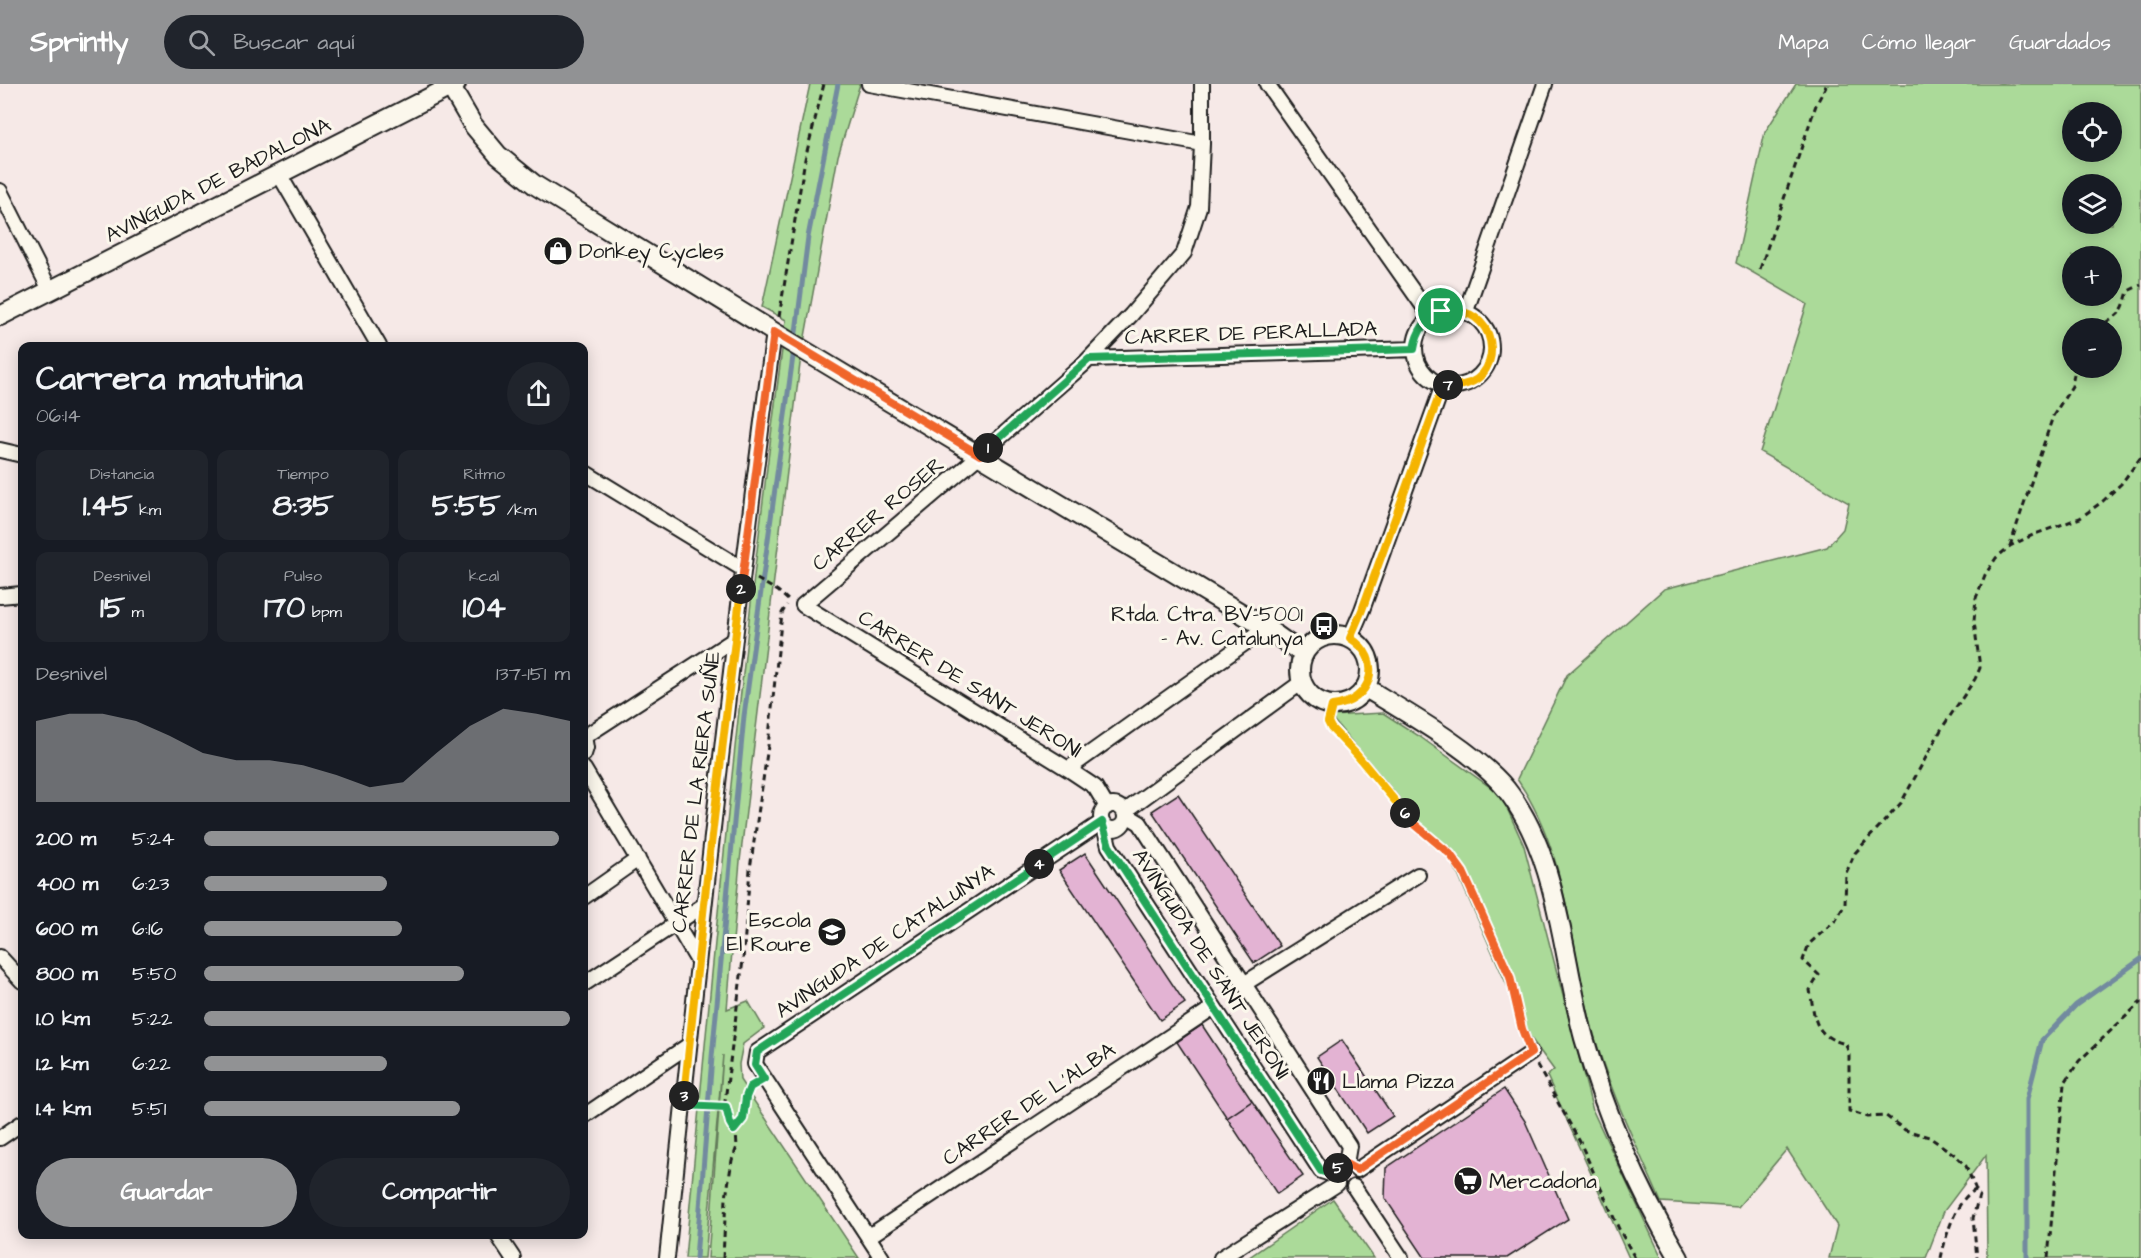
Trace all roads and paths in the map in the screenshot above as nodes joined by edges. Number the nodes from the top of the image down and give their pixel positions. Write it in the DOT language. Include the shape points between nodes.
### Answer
graph roads {
  1 [pos="824,84"];
  2 [pos="869,84"];
  3 [pos="1202,84"];
  4 [pos="1267,84"];
  5 [pos="1545,84"];
  6 [pos="1827,84"];
  7 [pos="452,85"];
  8 [pos="936,90"];
  9 [pos="1202,144"];
  10 [pos="279,174"];
  11 [pos="0,191"];
  12 [pos="1760,269"];
  13 [pos="2141,285"];
  14 [pos="50,290"];
  15 [pos="1466,311"];
  16 [pos="0,316"];
  17 [pos="1431,317"];
  18 [pos="2114,318"];
  19 [pos="778,334"];
  20 [pos="377,342"];
  21 [pos="1414,349"];
  22 [pos="1089,359"];
  23 [pos="2073,378"];
  24 [pos="1443,385"];
  25 [pos="0,450"];
  26 [pos="18,454"];
  27 [pos="980,455"];
  28 [pos="2141,457"];
  29 [pos="588,474"];
  30 [pos="2010,546"];
  31 [pos="746,572"];
  32 [pos="18,594"];
  33 [pos="0,596"];
  34 [pos="803,605"];
  35 [pos="1266,628"];
  36 [pos="1350,638"];
  37 [pos="735,639"];
  38 [pos="1303,654"];
  39 [pos="1302,682"];
  40 [pos="1366,688"];
  41 [pos="1332,706"];
  42 [pos="588,734"];
  43 [pos="1068,769"];
  44 [pos="588,776"];
  45 [pos="1107,807"];
  46 [pos="1124,813"];
  47 [pos="1103,824"];
  48 [pos="638,859"];
  49 [pos="1418,875"];
  50 [pos="588,894"];
  51 [pos="704,904"];
  52 [pos="677,922"];
  53 [pos="0,957"];
  54 [pos="698,961"];
  55 [pos="18,977"];
  56 [pos="588,981"];
  57 [pos="1244,984"];
  58 [pos="2141,1002"];
  59 [pos="1214,1007"];
  60 [pos="689,1045"];
  61 [pos="1531,1053"];
  62 [pos="764,1079"];
  63 [pos="683,1105"];
  64 [pos="726,1107"];
  65 [pos="588,1113"];
  66 [pos="18,1126"];
  67 [pos="734,1130"];
  68 [pos="0,1138"];
  69 [pos="1352,1167"];
  70 [pos="1336,1179"];
  71 [pos="1354,1187"];
  72 [pos="1976,1191"];
  73 [pos="868,1237"];
  74 [pos="500,1239"];
  75 [pos="513,1258"];
  76 [pos="667,1258"];
  77 [pos="723,1258"];
  78 [pos="882,1258"];
  79 [pos="1221,1258"];
  80 [pos="1401,1258"];
  81 [pos="1635,1258"];
  82 [pos="1679,1258"];
  83 [pos="1941,1258"];
  84 [pos="1977,1258"];
  85 [pos="2048,1258"];
  1 -- 19 [label="path" via="805,159"];
  2 -- 8 [label="street"];
  3 -- 9 [label="street, CARRER ROSER"];
  4 -- 17 [label="street"];
  5 -- 15 [label="street"];
  6 -- 12 [label="path" via="1816,105"];
  7 -- 10 [label="street, AVINGUDA DE BADALONA"];
  7 -- 19 [label="street" via="473,125 492,148 535,185"];
  8 -- 9 [label="street"];
  9 -- 22 [label="street, CARRER ROSER" via="1199,207 1184,253"];
  10 -- 14 [label="street, AVINGUDA DE BADALONA"];
  10 -- 20 [label="street"];
  11 -- 14 [label="street"];
  13 -- 18 [label="path" via="2128,291 2125,304"];
  14 -- 16 [label="street, AVINGUDA DE BADALONA"];
  15 -- 17 [label="street" via="1452,309"];
  15 -- 24 [label="street" via="1487,331 1492,351 1489,361 1475,380 1463,385"];
  17 -- 21 [label="street" via="1417,336"];
  19 -- 27 [label="street"];
  19 -- 31 [label="street, CARRER DE LA RIERA SUÑE"];
  21 -- 22 [label="street, CARRER DE PERALLADA"];
  21 -- 24 [label="street" via="1422,370"];
  22 -- 27 [label="street, CARRER ROSER"];
  23 -- 30 [label="path" via="2053,416"];
  24 -- 36 [label="street"];
  25 -- 26 [label="street"];
  27 -- 34 [label="street, CARRER ROSER"];
  27 -- 35 [label="street"];
  28 -- 30 [label="path" via="2121,484 2080,518"];
  29 -- 31 [label="street"];
  30 -- 72 [label="path" via="1984,575 1976,598 1974,621 1980,668 1975,679 1942,728 1901,803 1855,853 1846,873 1845,904 1836,920 1809,944 1803,960 1819,975 1810,990 1818,1028 1830,1040 1846,1044 1850,1111 1869,1117 1886,1116 1905,1130 1929,1137 1966,1166"];
  31 -- 37 [label="street, CARRER DE LA RIERA SUÑE"];
  31 -- 64 [label="path" via="790,602 782,613"];
  32 -- 33 [label="street"];
  34 -- 43 [label="street, CARRER DE SANT JERONI"];
  35 -- 38 [label="street"];
  35 -- 43 [label="street"];
  36 -- 38 [label="street" via="1328,635 1315,640"];
  36 -- 40 [label="street" via="1368,660"];
  37 -- 42 [label="street"];
  37 -- 51 [label="street, CARRER DE LA RIERA SUÑE"];
  38 -- 39 [label="street" via="1299,675"];
  39 -- 41 [label="street" via="1306,692"];
  39 -- 46 [label="street"];
  40 -- 41 [label="street" via="1352,701"];
  40 -- 82 [label="street" via="1490,773 1506,789 1527,822 1550,885 1590,1059 1629,1158"];
  41 -- 61 [label="path" via="1328,722 1331,728 1412,822 1450,854 1463,872 1510,977"];
  43 -- 45 [label="street, CARRER DE SANT JERONI" via="1095,787"];
  44 -- 48 [label="street"];
  45 -- 46 [label="street" via="1116,806"];
  45 -- 47 [label="street" via="1102,813"];
  46 -- 47 [label="street" via="1124,822 1117,829"];
  46 -- 57 [label="street, AVINGUDA DE SANT JERONI" via="1140,823"];
  47 -- 59 [label="street, AVINGUDA DE SANT JERONI" via="1109,846"];
  47 -- 62 [label="street, AVINGUDA DE CATALUNYA" via="757,1052 755,1065"];
  48 -- 50 [label="street"];
  48 -- 52 [label="street"];
  49 -- 57 [label="street"];
  51 -- 52 [label="street"];
  51 -- 54 [label="street, CARRER DE LA RIERA SUÑE"];
  52 -- 54 [label="street"];
  52 -- 56 [label="street"];
  53 -- 55 [label="street"];
  54 -- 60 [label="street, CARRER DE LA RIERA SUÑE"];
  57 -- 69 [label="street, AVINGUDA DE SANT JERONI" via="1349,1146"];
  58 -- 85 [label="path" via="2079,1061 2064,1084"];
  59 -- 70 [label="street, AVINGUDA DE SANT JERONI" via="1321,1171"];
  59 -- 73 [label="street, CARRER DE L'ALBA"];
  60 -- 63 [label="street, CARRER DE LA RIERA SUÑE"];
  60 -- 65 [label="street"];
  61 -- 69 [label="street"];
  61 -- 81 [label="path" via="1580,1142"];
  62 -- 67 [label="path" via="750,1087 743,1119"];
  62 -- 73 [label="street"];
  63 -- 64 [label="path"];
  63 -- 76 [label="street, CARRER DE LA RIERA SUÑE"];
  64 -- 67 [label="path"];
  66 -- 68 [label="street"];
  67 -- 77 [label="path" via="736,1147 726,1198"];
  69 -- 70 [label="street" via="1337,1168"];
  69 -- 71 [label="street" via="1359,1180"];
  70 -- 71 [label="street" via="1346,1189"];
  70 -- 79 [label="street"];
  71 -- 80 [label="street"];
  72 -- 83 [label="path" via="1960,1202"];
  72 -- 84 [label="path" via="1973,1218"];
  73 -- 78 [label="street"];
  74 -- 75 [label="street"];
}
